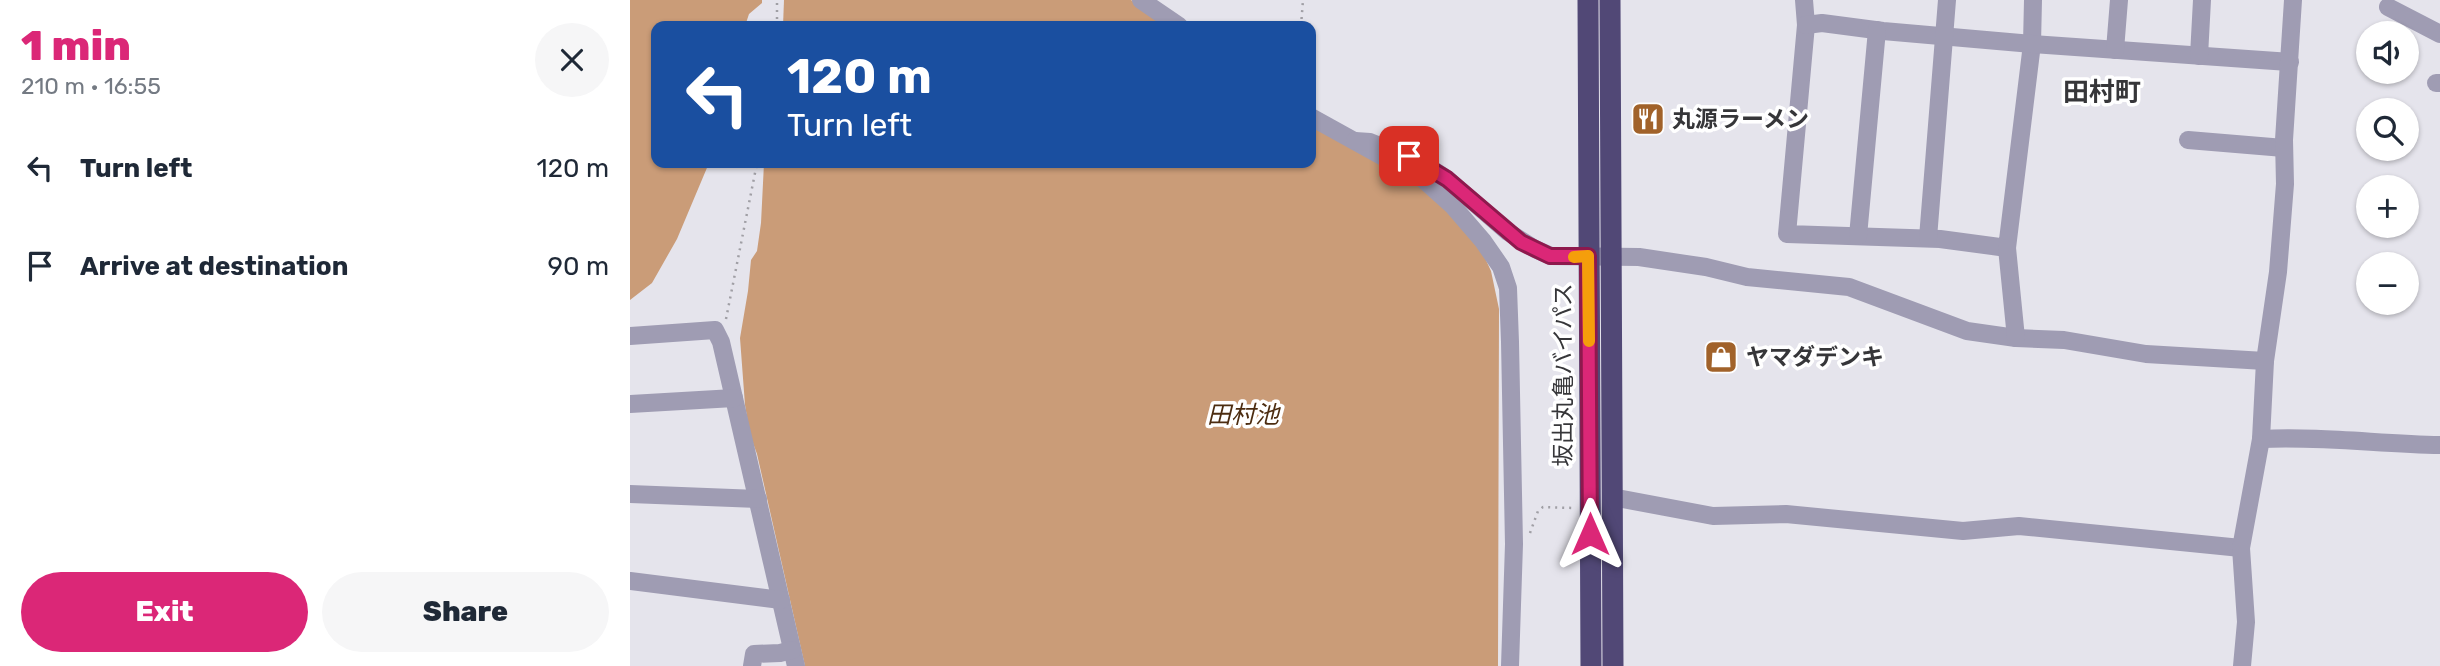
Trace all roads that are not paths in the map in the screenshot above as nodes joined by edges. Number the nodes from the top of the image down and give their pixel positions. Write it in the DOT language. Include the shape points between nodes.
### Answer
graph roads {
  1 [pos="1141,0"];
  2 [pos="1588,0"];
  3 [pos="1610,0"];
  4 [pos="1804,0"];
  5 [pos="1947,0"];
  6 [pos="2033,0"];
  7 [pos="2119,0"];
  8 [pos="2202,0"];
  9 [pos="2293,0"];
  10 [pos="2388,7"];
  11 [pos="1172,21"];
  12 [pos="1806,25"];
  13 [pos="1877,30"];
  14 [pos="2440,34"];
  15 [pos="1944,35"];
  16 [pos="2032,44"];
  17 [pos="2115,50"];
  18 [pos="2199,56"];
  19 [pos="2290,62"];
  20 [pos="1316,120"];
  21 [pos="2188,140"];
  22 [pos="1355,141"];
  23 [pos="2284,148"];
  24 [pos="1858,236"];
  25 [pos="1928,238"];
  26 [pos="2007,248"];
  27 [pos="1611,255"];
  28 [pos="1588,256"];
  29 [pos="630,336"];
  30 [pos="2016,338"];
  31 [pos="2265,361"];
  32 [pos="734,398"];
  33 [pos="630,404"];
  34 [pos="2261,439"];
  35 [pos="2440,445"];
  36 [pos="630,494"];
  37 [pos="1612,497"];
  38 [pos="758,499"];
  39 [pos="2241,548"];
  40 [pos="630,581"];
  41 [pos="780,600"];
  42 [pos="794,658"];
  43 [pos="752,666"];
  44 [pos="1510,666"];
  45 [pos="1591,666"];
  46 [pos="1613,666"];
  47 [pos="2242,666"];
  1 -- 11 [label="street"];
  2 -- 28 [label="highway, 坂出丸亀バイパス"];
  3 -- 27 [label="highway"];
  4 -- 12 [label="street"];
  5 -- 15 [label="street"];
  6 -- 16 [label="street"];
  7 -- 17 [label="street"];
  8 -- 18 [label="street"];
  9 -- 19 [label="street"];
  10 -- 14 [label="street"];
  12 -- 13 [label="street"];
  12 -- 24 [label="street" via="1787,234"];
  13 -- 15 [label="street"];
  13 -- 24 [label="street"];
  15 -- 16 [label="street"];
  15 -- 25 [label="street"];
  16 -- 17 [label="street"];
  16 -- 26 [label="street"];
  17 -- 18 [label="street"];
  18 -- 19 [label="street"];
  19 -- 23 [label="street"];
  20 -- 22 [label="street"];
  21 -- 23 [label="street"];
  22 -- 28 [label="street" via="1370,142 1424,164 1535,249 1562,257"];
  22 -- 44 [label="street" via="1423,179 1452,205 1501,267 1508,288 1514,550"];
  23 -- 31 [label="street" via="2278,272"];
  24 -- 25 [label="street"];
  25 -- 26 [label="street"];
  26 -- 30 [label="street"];
  27 -- 28 [label="street"];
  27 -- 30 [label="street" via="1849,288 1967,331"];
  27 -- 37 [label="highway"];
  28 -- 45 [label="highway, 坂出丸亀バイパス"];
  29 -- 32 [label="street" via="715,330"];
  30 -- 31 [label="street" via="2064,340 2157,355"];
  31 -- 34 [label="street"];
  32 -- 33 [label="street"];
  32 -- 38 [label="street"];
  34 -- 35 [label="street"];
  34 -- 39 [label="street"];
  36 -- 38 [label="street"];
  37 -- 39 [label="street" via="1713,516 1786,514 1963,530 2019,526"];
  37 -- 46 [label="highway"];
  38 -- 41 [label="street"];
  39 -- 47 [label="street" via="2246,622"];
  40 -- 41 [label="street"];
  41 -- 42 [label="street"];
  42 -- 43 [label="street" via="780,653 754,654"];
}
